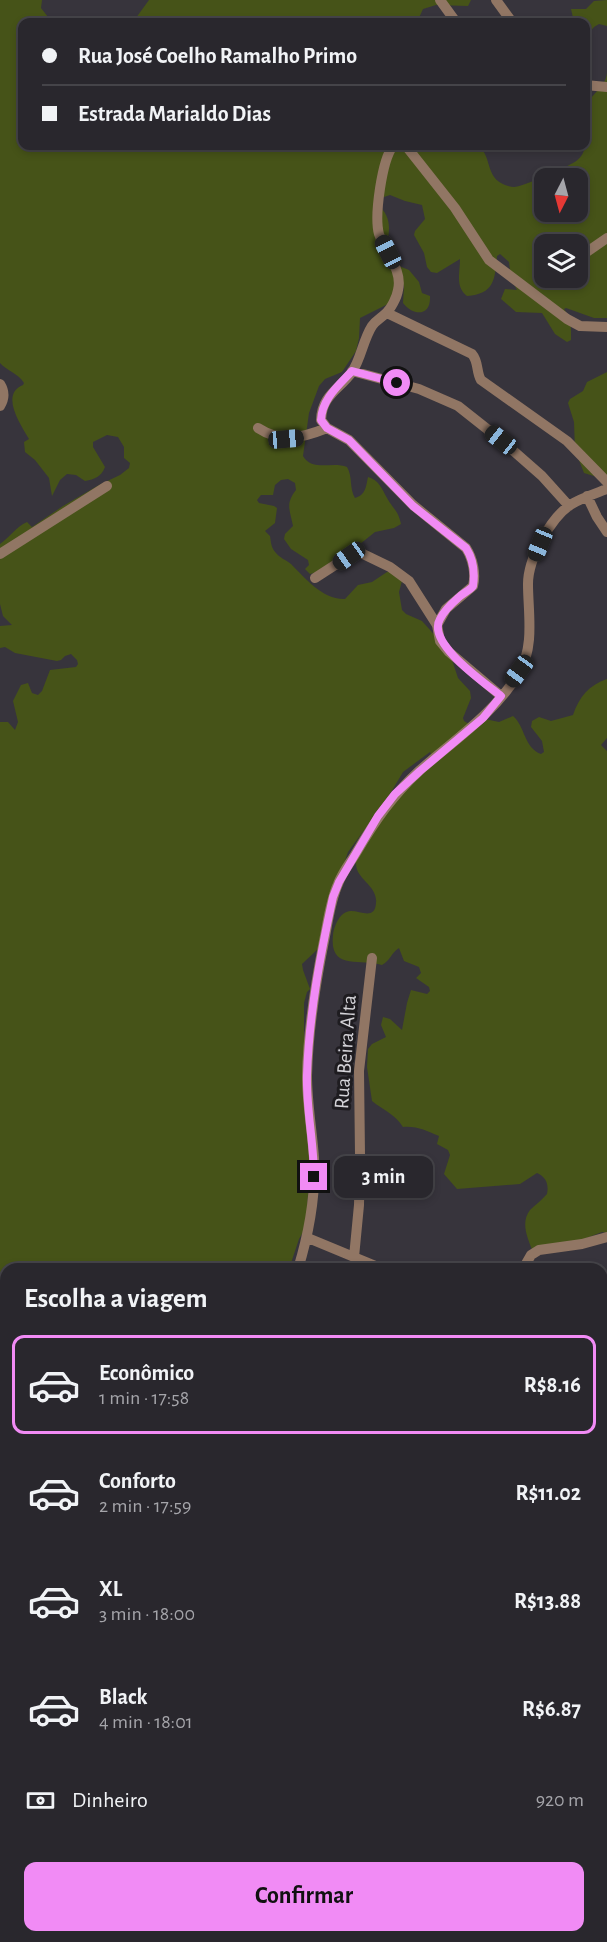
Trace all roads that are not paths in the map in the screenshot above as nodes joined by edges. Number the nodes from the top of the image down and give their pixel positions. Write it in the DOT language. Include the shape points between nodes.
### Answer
graph roads {
  1 [pos="440,0"];
  2 [pos="496,0"];
  3 [pos="453,18"];
  4 [pos="509,18"];
  5 [pos="590,85"];
  6 [pos="607,87"];
  7 [pos="389,150"];
  8 [pos="409,150"];
  9 [pos="607,238"];
  10 [pos="588,251"];
  11 [pos="387,313"];
  12 [pos="607,327"];
  13 [pos="352,371"];
  14 [pos="0,384"];
  15 [pos="2,404"];
  16 [pos="258,428"];
  17 [pos="327,428"];
  18 [pos="607,482"];
  19 [pos="107,486"];
  20 [pos="607,489"];
  21 [pos="587,496"];
  22 [pos="569,506"];
  23 [pos="607,532"];
  24 [pos="0,554"];
  25 [pos="315,578"];
  26 [pos="437,625"];
  27 [pos="501,696"];
  28 [pos="372,958"];
  29 [pos="607,1237"];
  30 [pos="308,1238"];
  31 [pos="354,1257"];
  32 [pos="300,1263"];
  33 [pos="368,1263"];
  34 [pos="526,1263"];
  1 -- 3 [label="street"];
  2 -- 4 [label="street"];
  5 -- 6 [label="street"];
  7 -- 11 [label="street" via="377,218 379,234 398,277 398,292"];
  8 -- 12 [label="street" via="455,208 489,260 567,319 580,326"];
  9 -- 10 [label="street"];
  11 -- 13 [label="street" via="373,324"];
  11 -- 18 [label="street" via="472,354 481,380 567,441"];
  13 -- 17 [label="street" via="332,392 321,412"];
  13 -- 22 [label="street" via="419,389 458,406 542,476"];
  14 -- 15 [label="street" via="4,390"];
  16 -- 17 [label="street" via="286,439"];
  17 -- 26 [label="street" via="349,440 413,506 461,542 470,555 473,586 447,609"];
  19 -- 24 [label="street"];
  20 -- 21 [label="street"];
  21 -- 22 [label="street"];
  21 -- 23 [label="street"];
  22 -- 27 [label="street" via="550,526 534,560 528,580 530,635 526,653"];
  25 -- 26 [label="street" via="349,556 367,555 410,581"];
  26 -- 27 [label="street" via="440,641 449,652"];
  27 -- 30 [label="street" via="483,718 395,794 339,882 314,995 307,1078 314,1158"];
  28 -- 31 [label="street, Rua Beira Alta" via="359,1071 360,1155"];
  29 -- 34 [label="street" via="539,1250"];
  30 -- 31 [label="street"];
  30 -- 32 [label="street"];
  31 -- 33 [label="street"];
}
